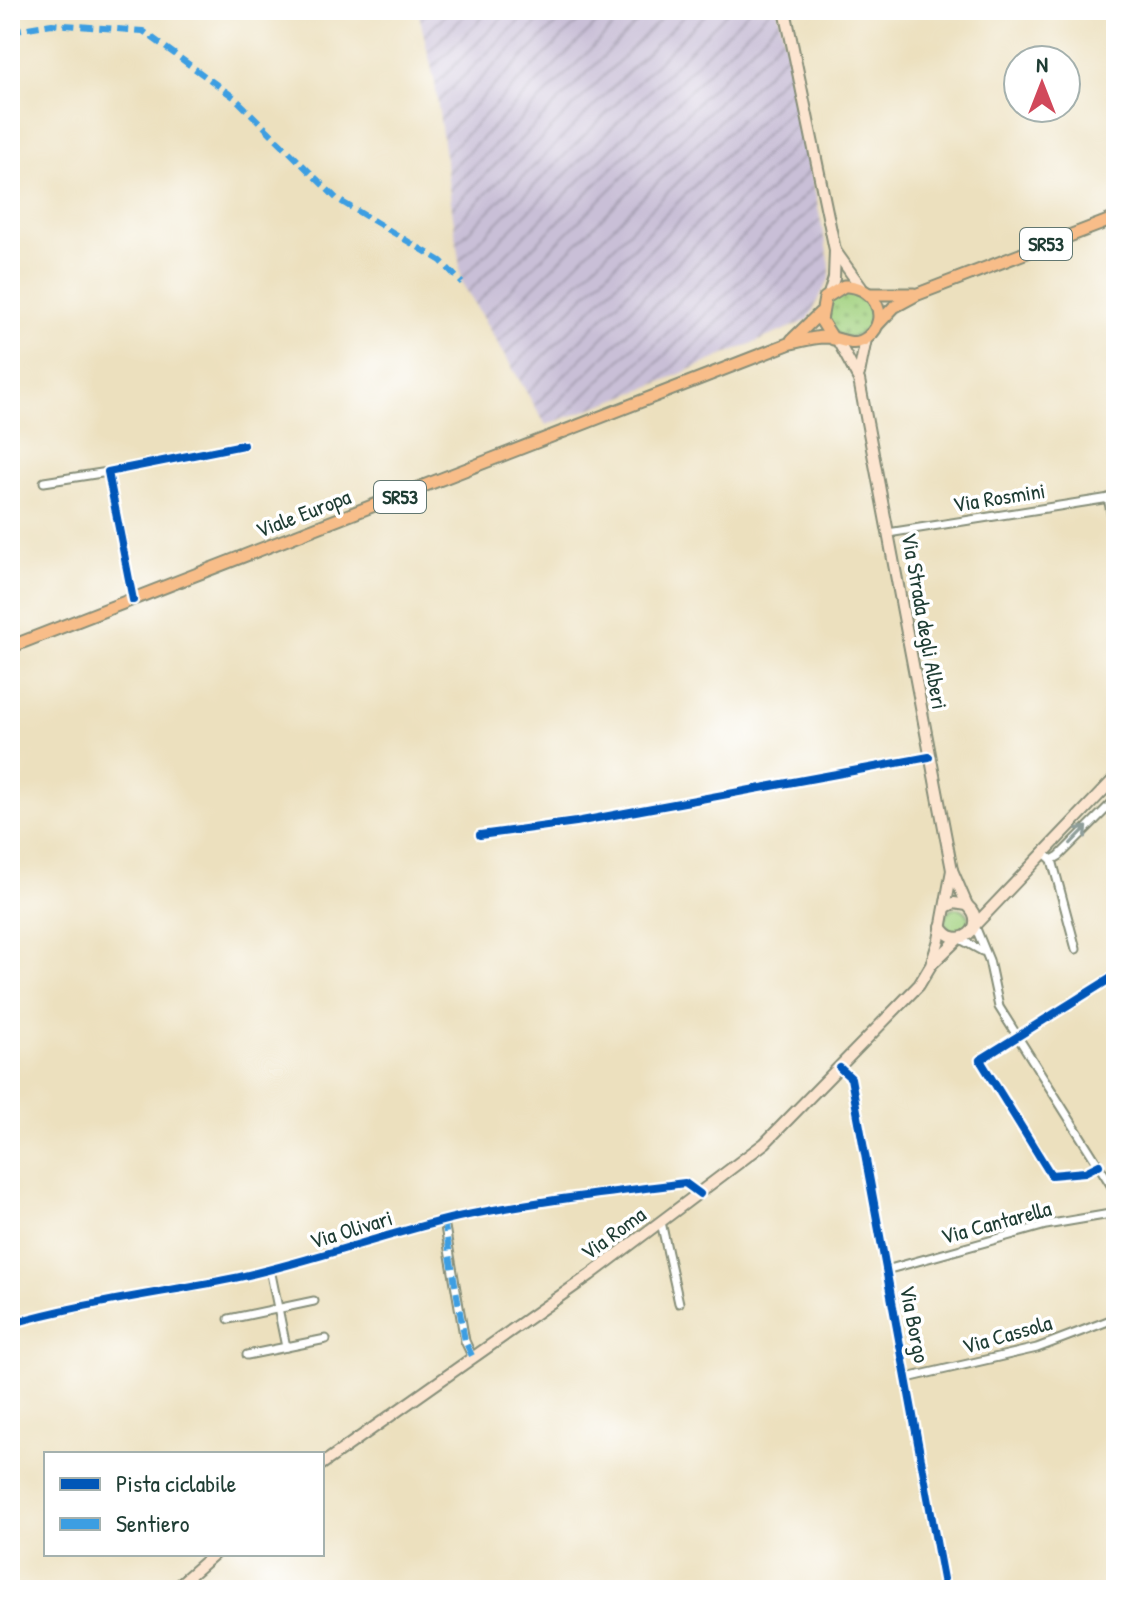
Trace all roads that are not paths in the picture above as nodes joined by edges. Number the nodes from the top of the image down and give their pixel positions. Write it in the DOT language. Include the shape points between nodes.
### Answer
graph roads {
  1 [pos="591,10"];
  2 [pos="621,10"];
  3 [pos="785,10"];
  4 [pos="1116,218"];
  5 [pos="835,250"];
  6 [pos="865,291"];
  7 [pos="829,294"];
  8 [pos="918,294"];
  9 [pos="820,313"];
  10 [pos="876,325"];
  11 [pos="866,339"];
  12 [pos="836,340"];
  13 [pos="788,344"];
  14 [pos="859,380"];
  15 [pos="243,445"];
  16 [pos="108,472"];
  17 [pos="44,482"];
  18 [pos="1112,498"];
  19 [pos="888,533"];
  20 [pos="1116,535"];
  21 [pos="133,600"];
  22 [pos="10,647"];
  23 [pos="929,757"];
  24 [pos="1116,777"];
  25 [pos="1103,790"];
  26 [pos="1115,800"];
  27 [pos="480,835"];
  28 [pos="1047,856"];
  29 [pos="952,870"];
  30 [pos="1000,898"];
  31 [pos="969,906"];
  32 [pos="946,907"];
  33 [pos="940,924"];
  34 [pos="976,925"];
  35 [pos="959,939"];
  36 [pos="1076,949"];
  37 [pos="982,951"];
  38 [pos="931,965"];
  39 [pos="1116,975"];
  40 [pos="1017,1036"];
  41 [pos="840,1068"];
  42 [pos="1099,1165"];
  43 [pos="1116,1193"];
  44 [pos="700,1194"];
  45 [pos="1116,1213"];
  46 [pos="444,1221"];
  47 [pos="661,1222"];
  48 [pos="270,1269"];
  49 [pos="886,1270"];
  50 [pos="314,1301"];
  51 [pos="679,1303"];
  52 [pos="278,1308"];
  53 [pos="1116,1318"];
  54 [pos="229,1319"];
  55 [pos="10,1324"];
  56 [pos="326,1339"];
  57 [pos="286,1347"];
  58 [pos="247,1355"];
  59 [pos="473,1358"];
  60 [pos="907,1378"];
  61 [pos="324,1463"];
  62 [pos="212,1556"];
  63 [pos="173,1590"];
  64 [pos="945,1590"];
  1 -- 2 [label="street" via="592,15"];
  3 -- 5 [label="main road"];
  4 -- 8 [label="main road, SR53"];
  5 -- 6 [label="main road"];
  5 -- 7 [label="main road"];
  6 -- 7 [label="main road" via="844,286"];
  6 -- 8 [label="main road, SR53"];
  6 -- 10 [label="main road" via="878,309"];
  7 -- 9 [label="main road, Viale Europa"];
  8 -- 10 [label="main road, SR53"];
  9 -- 12 [label="main road"];
  9 -- 13 [label="main road, Viale Europa / SR53"];
  10 -- 11 [label="main road"];
  11 -- 12 [label="main road, Viale Europa"];
  11 -- 14 [label="main road, Via Strada degli Alberi"];
  12 -- 13 [label="main road, Viale Europa / SR53"];
  12 -- 14 [label="main road, Via Strada degli Alberi"];
  13 -- 21 [label="main road, Viale Europa / SR53"];
  14 -- 19 [label="main road, Via Strada degli Alberi"];
  15 -- 16 [label="street"];
  16 -- 17 [label="street"];
  16 -- 21 [label="street"];
  18 -- 19 [label="street, Via Rosmini"];
  18 -- 20 [label="street"];
  19 -- 23 [label="main road, Via Strada degli Alberi"];
  21 -- 22 [label="main road, Viale Europa / SR53"];
  23 -- 27 [label="street"];
  23 -- 29 [label="main road, Via Strada degli Alberi"];
  24 -- 25 [label="main road, Via Roma"];
  25 -- 26 [label="street"];
  25 -- 28 [label="main road, Via Roma"];
  28 -- 26 [label="street, one-way"];
  28 -- 30 [label="main road, Via Roma"];
  28 -- 36 [label="street"];
  29 -- 31 [label="main road, Via Strada degli Alberi"];
  29 -- 32 [label="main road, Via Strada degli Alberi"];
  30 -- 31 [label="main road, Via Roma"];
  30 -- 34 [label="main road, Via Roma"];
  31 -- 32 [label="main road, Via Roma"];
  31 -- 34 [label="main road"];
  32 -- 33 [label="main road, Via Roma"];
  33 -- 35 [label="main road"];
  33 -- 38 [label="main road, Via Roma"];
  34 -- 35 [label="main road, Via Roma"];
  34 -- 37 [label="street"];
  35 -- 37 [label="street"];
  35 -- 38 [label="main road, Via Roma"];
  37 -- 40 [label="street" via="989,960 999,1007"];
  38 -- 41 [label="main road, Via Roma" via="919,985"];
  39 -- 40 [label="street"];
  40 -- 42 [label="street"];
  40 -- 42 [label="street" via="980,1060 1046,1169 1056,1177"];
  41 -- 44 [label="main road, Via Roma" via="765,1143"];
  41 -- 49 [label="street, Via Borgo" via="851,1078"];
  42 -- 43 [label="street"];
  44 -- 46 [label="street, Via Olivari" via="685,1183 557,1199"];
  44 -- 47 [label="main road, Via Roma"];
  45 -- 49 [label="street, Via Cantarella" via="1046,1225"];
  46 -- 48 [label="street, Via Olivari"];
  46 -- 59 [label="street" via="465,1341"];
  47 -- 51 [label="street"];
  47 -- 59 [label="main road, Via Roma"];
  48 -- 52 [label="street"];
  48 -- 55 [label="street, Via Olivari"];
  49 -- 60 [label="street, Via Borgo"];
  50 -- 52 [label="street"];
  52 -- 54 [label="street"];
  52 -- 57 [label="street"];
  53 -- 60 [label="street, Via Cassola" via="1037,1348"];
  56 -- 57 [label="street"];
  57 -- 58 [label="street"];
  59 -- 61 [label="main road, Via Roma"];
  60 -- 64 [label="street, Via Borgo"];
  62 -- 63 [label="main road"];
}
